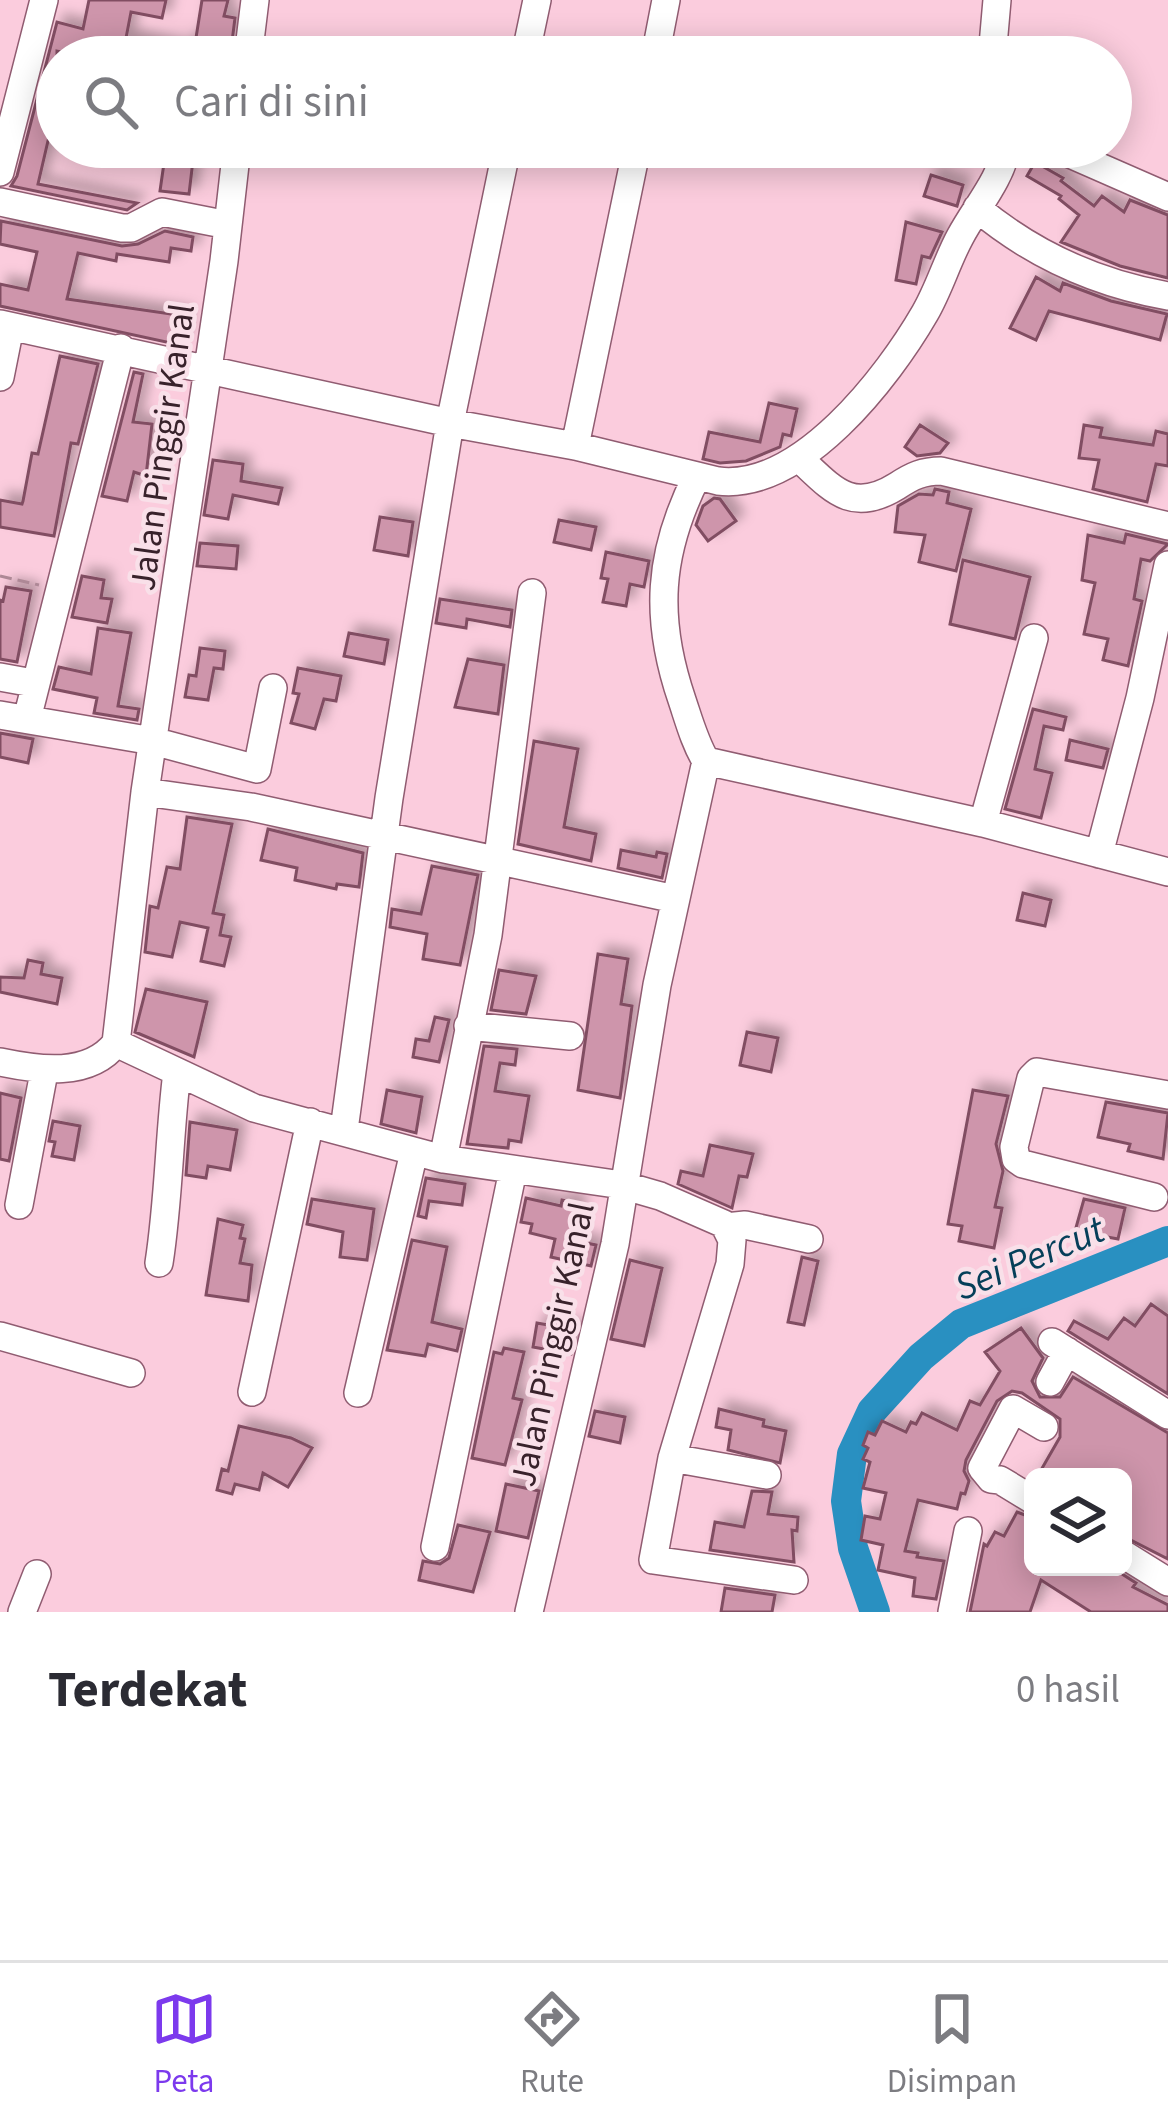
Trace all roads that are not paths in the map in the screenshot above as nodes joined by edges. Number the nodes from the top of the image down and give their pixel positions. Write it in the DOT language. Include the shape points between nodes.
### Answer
graph roads {
  1 [pos="44,0"];
  2 [pos="255,0"];
  3 [pos="537,0"];
  4 [pos="666,0"];
  5 [pos="997,0"];
  6 [pos="251,36"];
  7 [pos="529,36"];
  8 [pos="659,36"];
  9 [pos="994,36"];
  10 [pos="1,164"];
  11 [pos="235,168"];
  12 [pos="503,168"];
  13 [pos="633,168"];
  14 [pos="1000,168"];
  15 [pos="1102,168"];
  16 [pos="1168,197"];
  17 [pos="0,202"];
  18 [pos="977,208"];
  19 [pos="228,225"];
  20 [pos="1168,296"];
  21 [pos="5,325"];
  22 [pos="121,348"];
  23 [pos="207,367"];
  24 [pos="0,376"];
  25 [pos="450,423"];
  26 [pos="575,446"];
  27 [pos="800,459"];
  28 [pos="697,476"];
  29 [pos="1168,526"];
  30 [pos="1168,566"];
  31 [pos="532,593"];
  32 [pos="1034,638"];
  33 [pos="0,677"];
  34 [pos="33,682"];
  35 [pos="273,688"];
  36 [pos="14,717"];
  37 [pos="153,741"];
  38 [pos="706,761"];
  39 [pos="146,792"];
  40 [pos="983,823"];
  41 [pos="383,836"];
  42 [pos="1099,854"];
  43 [pos="499,857"];
  44 [pos="1168,872"];
  45 [pos="675,899"];
  46 [pos="468,1026"];
  47 [pos="570,1036"];
  48 [pos="116,1042"];
  49 [pos="0,1062"];
  50 [pos="44,1072"];
  51 [pos="177,1072"];
  52 [pos="1168,1095"];
  53 [pos="310,1122"];
  54 [pos="344,1130"];
  55 [pos="414,1152"];
  56 [pos="443,1159"];
  57 [pos="513,1170"];
  58 [pos="622,1185"];
  59 [pos="1154,1197"];
  60 [pos="19,1205"];
  61 [pos="726,1228"];
  62 [pos="809,1239"];
  63 [pos="159,1263"];
  64 [pos="0,1336"];
  65 [pos="131,1373"];
  66 [pos="1051,1382"];
  67 [pos="252,1392"];
  68 [pos="358,1393"];
  69 [pos="1168,1415"];
  70 [pos="1044,1426"];
  71 [pos="672,1458"];
  72 [pos="767,1475"];
  73 [pos="1024,1495"];
  74 [pos="968,1531"];
  75 [pos="435,1546"];
  76 [pos="1132,1560"];
  77 [pos="37,1574"];
  78 [pos="794,1580"];
  79 [pos="1168,1582"];
  80 [pos="22,1612"];
  81 [pos="529,1612"];
  82 [pos="952,1612"];
  1 -- 10 [label="street"];
  2 -- 6 [label="street"];
  3 -- 7 [label="street"];
  4 -- 8 [label="street"];
  5 -- 9 [label="street"];
  11 -- 19 [label="street, Jalan Pinggir Kanal"];
  12 -- 25 [label="street"];
  13 -- 26 [label="street"];
  14 -- 18 [label="street"];
  15 -- 16 [label="street"];
  17 -- 19 [label="street" via="122,229 162,212"];
  18 -- 20 [label="street" via="1076,271"];
  18 -- 27 [label="street" via="914,331"];
  19 -- 23 [label="street, Jalan Pinggir Kanal"];
  21 -- 22 [label="street"];
  21 -- 24 [label="street"];
  22 -- 23 [label="street"];
  22 -- 34 [label="street"];
  23 -- 25 [label="street"];
  23 -- 37 [label="street, Jalan Pinggir Kanal"];
  25 -- 26 [label="street"];
  25 -- 41 [label="street"];
  26 -- 28 [label="street"];
  27 -- 28 [label="street" via="741,482"];
  27 -- 29 [label="street" via="856,500 941,471"];
  28 -- 38 [label="street" via="670,541 662,615 673,673"];
  30 -- 42 [label="street"];
  31 -- 43 [label="street"];
  32 -- 40 [label="street"];
  33 -- 34 [label="street"];
  34 -- 36 [label="street"];
  35 -- 37 [label="street" via="257,769"];
  36 -- 37 [label="street"];
  37 -- 39 [label="street, Jalan Pinggir Kanal"];
  38 -- 40 [label="street"];
  38 -- 45 [label="street"];
  39 -- 41 [label="street"];
  39 -- 48 [label="street, Jalan Pinggir Kanal"];
  40 -- 42 [label="street"];
  41 -- 43 [label="street"];
  41 -- 54 [label="street"];
  42 -- 44 [label="street"];
  43 -- 45 [label="street"];
  43 -- 46 [label="street"];
  45 -- 58 [label="street"];
  46 -- 47 [label="street"];
  46 -- 56 [label="street"];
  48 -- 50 [label="street" via="95,1059"];
  48 -- 51 [label="street, Jalan Pinggir Kanal"];
  49 -- 50 [label="street"];
  50 -- 60 [label="street"];
  51 -- 53 [label="street, Jalan Pinggir Kanal" via="254,1108"];
  51 -- 63 [label="street"];
  52 -- 59 [label="street" via="1037,1072 1014,1147 1023,1164"];
  53 -- 54 [label="street, Jalan Pinggir Kanal"];
  53 -- 67 [label="street"];
  54 -- 55 [label="street, Jalan Pinggir Kanal"];
  55 -- 56 [label="street, Jalan Pinggir Kanal"];
  55 -- 68 [label="street"];
  56 -- 57 [label="street, Jalan Pinggir Kanal"];
  57 -- 58 [label="street, Jalan Pinggir Kanal"];
  57 -- 75 [label="street"];
  58 -- 61 [label="street"];
  58 -- 81 [label="street, Jalan Pinggir Kanal"];
  61 -- 62 [label="street"];
  61 -- 71 [label="street" via="730,1264"];
  64 -- 65 [label="street"];
  66 -- 69 [label="street" via="1060,1347"];
  70 -- 73 [label="street" via="1013,1409 982,1468"];
  71 -- 72 [label="street"];
  71 -- 78 [label="street" via="653,1561"];
  74 -- 82 [label="street"];
  76 -- 79 [label="street"];
  77 -- 80 [label="street"];
}
